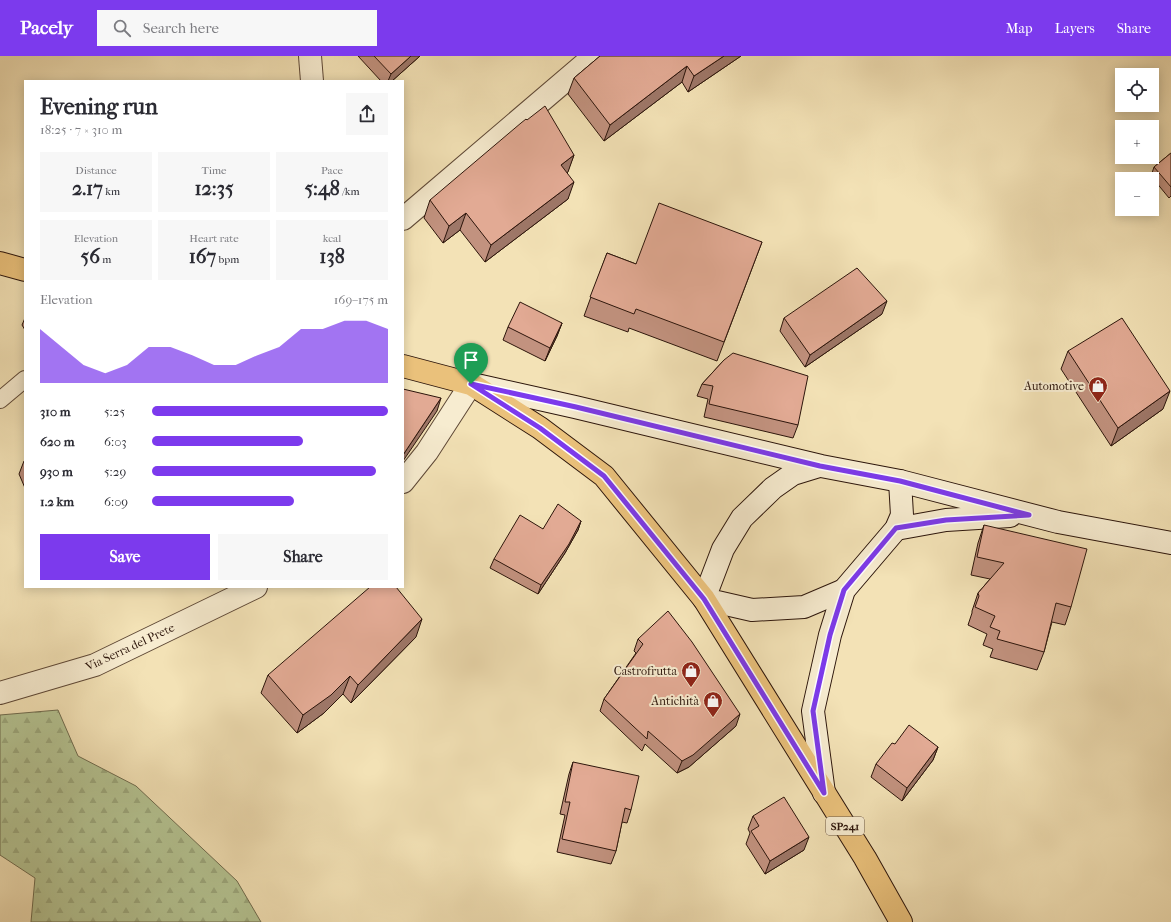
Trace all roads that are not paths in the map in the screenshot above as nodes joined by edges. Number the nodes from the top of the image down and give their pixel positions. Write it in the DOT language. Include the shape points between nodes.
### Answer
graph roads {
  1 [pos="310,56"];
  2 [pos="594,56"];
  3 [pos="312,80"];
  4 [pos="404,218"];
  5 [pos="0,263"];
  6 [pos="24,270"];
  7 [pos="404,366"];
  8 [pos="24,381"];
  9 [pos="471,384"];
  10 [pos="0,400"];
  11 [pos="820,466"];
  12 [pos="404,481"];
  13 [pos="900,481"];
  14 [pos="1029,515"];
  15 [pos="896,528"];
  16 [pos="1171,543"];
  17 [pos="254,588"];
  18 [pos="844,590"];
  19 [pos="704,599"];
  20 [pos="0,693"];
  21 [pos="824,793"];
  22 [pos="900,922"];
  1 -- 3 [label="main road"];
  2 -- 4 [label="main road"];
  5 -- 6 [label="main road"];
  7 -- 9 [label="main road"];
  8 -- 10 [label="lane"];
  9 -- 11 [label="main road"];
  9 -- 12 [label="main road" via="427,452"];
  9 -- 19 [label="main road, SP241" via="540,428 604,476"];
  11 -- 13 [label="main road"];
  11 -- 19 [label="main road" via="793,474 773,488 742,518 723,549"];
  13 -- 14 [label="main road"];
  13 -- 15 [label="main road" via="902,515"];
  14 -- 15 [label="main road" via="946,520"];
  14 -- 16 [label="main road"];
  15 -- 18 [label="main road"];
  17 -- 20 [label="main road, Via Serra del Prete" via="95,666"];
  18 -- 19 [label="main road" via="804,607 752,610"];
  18 -- 21 [label="main road" via="830,635 813,711"];
  19 -- 21 [label="main road, SP241"];
  21 -- 22 [label="main road, SP241" via="865,858"];
}
